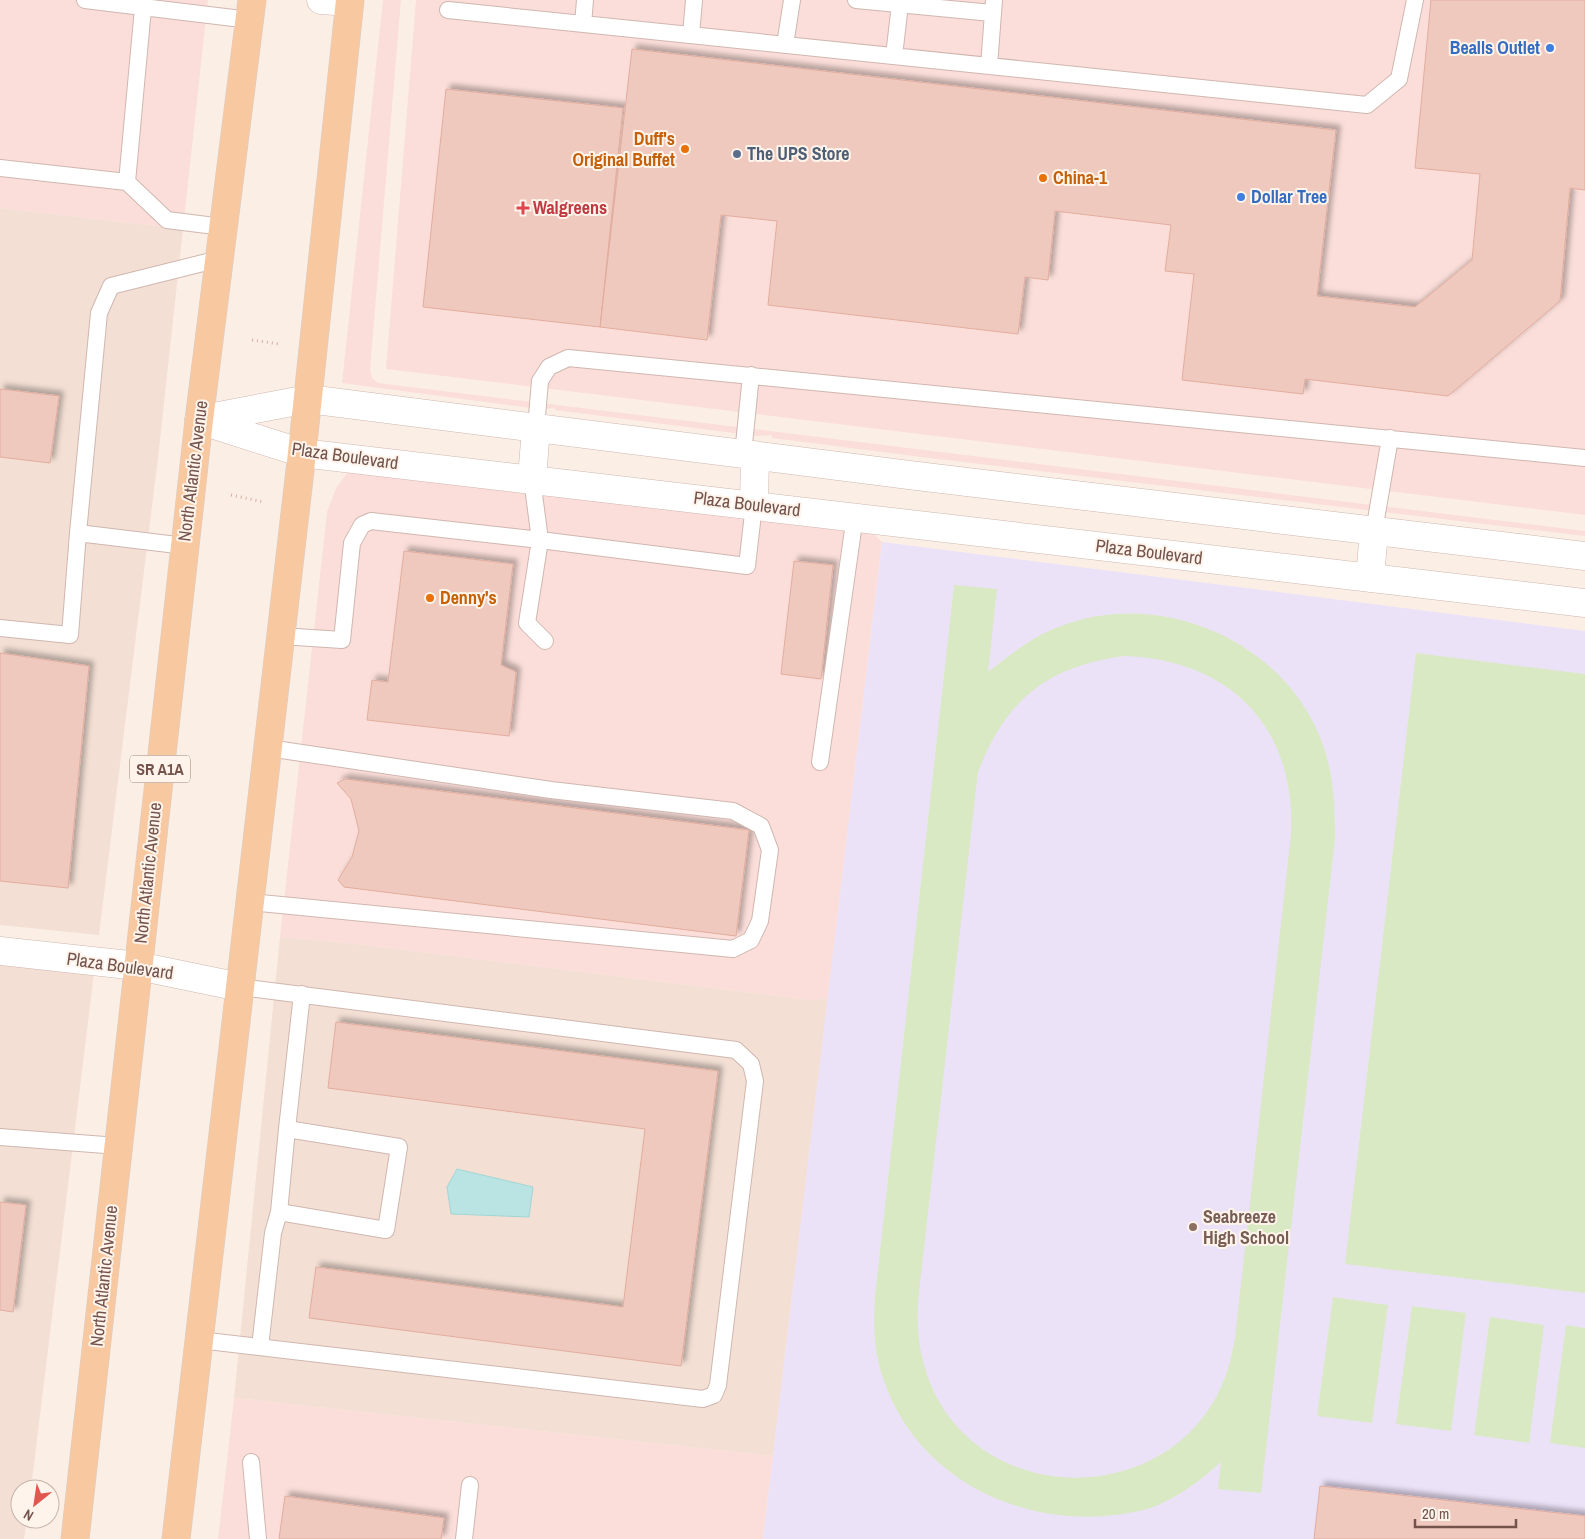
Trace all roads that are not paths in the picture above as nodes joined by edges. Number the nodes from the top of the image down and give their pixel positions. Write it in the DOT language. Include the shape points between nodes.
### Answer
graph roads {
  1 [pos="85,0"];
  2 [pos="321,0"];
  3 [pos="586,0"];
  4 [pos="694,0"];
  5 [pos="792,0"];
  6 [pos="856,0"];
  7 [pos="1415,0"];
  8 [pos="349,1"];
  9 [pos="900,4"];
  10 [pos="475,6"];
  11 [pos="993,7"];
  12 [pos="143,8"];
  13 [pos="251,10"];
  14 [pos="448,10"];
  15 [pos="583,24"];
  16 [pos="691,35"];
  17 [pos="785,45"];
  18 [pos="894,56"];
  19 [pos="989,66"];
  20 [pos="0,168"];
  21 [pos="127,182"];
  22 [pos="223,227"];
  23 [pos="219,259"];
  24 [pos="751,375"];
  25 [pos="308,399"];
  26 [pos="199,420"];
  27 [pos="536,428"];
  28 [pos="1390,438"];
  29 [pos="302,452"];
  30 [pos="749,455"];
  31 [pos="1585,458"];
  32 [pos="532,479"];
  33 [pos="754,505"];
  34 [pos="856,516"];
  35 [pos="1374,531"];
  36 [pos="78,533"];
  37 [pos="540,540"];
  38 [pos="185,546"];
  39 [pos="1585,556"];
  40 [pos="1370,578"];
  41 [pos="1585,603"];
  42 [pos="0,628"];
  43 [pos="281,636"];
  44 [pos="545,641"];
  45 [pos="268,748"];
  46 [pos="820,762"];
  47 [pos="250,902"];
  48 [pos="0,951"];
  49 [pos="138,966"];
  50 [pos="240,987"];
  51 [pos="302,994"];
  52 [pos="287,1128"];
  53 [pos="0,1138"];
  54 [pos="118,1146"];
  55 [pos="279,1212"];
  56 [pos="199,1340"];
  57 [pos="260,1346"];
  58 [pos="250,1462"];
  59 [pos="470,1485"];
  60 [pos="75,1539"];
  61 [pos="176,1539"];
  62 [pos="258,1539"];
  63 [pos="464,1539"];
  1 -- 12 [label="lane"];
  2 -- 8 [label="street"];
  3 -- 15 [label="lane"];
  4 -- 16 [label="lane"];
  5 -- 17 [label="lane"];
  6 -- 9 [label="lane"];
  7 -- 19 [label="lane" via="1399,80 1367,105"];
  8 -- 25 [label="main road"];
  9 -- 11 [label="lane"];
  9 -- 18 [label="lane"];
  10 -- 14 [label="lane"];
  10 -- 15 [label="lane"];
  11 -- 19 [label="lane"];
  12 -- 13 [label="lane"];
  12 -- 21 [label="lane"];
  13 -- 22 [label="main road, North Atlantic Avenue / SR A1A"];
  15 -- 16 [label="lane"];
  16 -- 17 [label="lane"];
  17 -- 18 [label="lane"];
  18 -- 19 [label="lane"];
  20 -- 21 [label="lane"];
  21 -- 22 [label="lane" via="167,220"];
  22 -- 23 [label="main road, North Atlantic Avenue / SR A1A"];
  23 -- 26 [label="main road, North Atlantic Avenue / SR A1A"];
  23 -- 36 [label="lane" via="111,286 99,313"];
  24 -- 27 [label="lane" via="568,358 549,367 540,381"];
  24 -- 28 [label="lane"];
  24 -- 30 [label="lane"];
  25 -- 26 [label="street"];
  25 -- 27 [label="street"];
  25 -- 29 [label="main road"];
  26 -- 29 [label="street, Plaza Boulevard"];
  26 -- 38 [label="main road, North Atlantic Avenue / SR A1A"];
  27 -- 30 [label="street"];
  27 -- 32 [label="street"];
  28 -- 31 [label="lane"];
  28 -- 35 [label="lane"];
  29 -- 32 [label="street, Plaza Boulevard"];
  29 -- 43 [label="main road"];
  30 -- 33 [label="street"];
  30 -- 35 [label="street"];
  32 -- 33 [label="street, Plaza Boulevard"];
  32 -- 37 [label="lane"];
  33 -- 34 [label="street, Plaza Boulevard"];
  33 -- 37 [label="lane" via="747,566"];
  34 -- 40 [label="street, Plaza Boulevard"];
  34 -- 46 [label="lane"];
  35 -- 39 [label="street"];
  35 -- 40 [label="street"];
  36 -- 38 [label="lane"];
  36 -- 42 [label="lane" via="70,636"];
  37 -- 43 [label="lane" via="371,521 362,525 352,543 342,640"];
  37 -- 44 [label="lane" via="527,622"];
  38 -- 49 [label="main road, North Atlantic Avenue / SR A1A"];
  40 -- 41 [label="street, Plaza Boulevard"];
  43 -- 45 [label="main road"];
  45 -- 47 [label="main road"];
  45 -- 47 [label="lane" via="551,790 733,811 761,826 770,850 760,922 751,940 733,949"];
  47 -- 50 [label="main road"];
  48 -- 49 [label="street, Plaza Boulevard"];
  49 -- 50 [label="street, Plaza Boulevard"];
  49 -- 54 [label="main road, North Atlantic Avenue / SR A1A"];
  50 -- 51 [label="lane"];
  50 -- 56 [label="main road"];
  51 -- 52 [label="lane"];
  51 -- 57 [label="lane" via="736,1050 751,1064 755,1081 718,1385 714,1395 703,1399"];
  52 -- 55 [label="lane"];
  52 -- 55 [label="lane" via="400,1147 386,1230"];
  53 -- 54 [label="lane"];
  54 -- 60 [label="main road, North Atlantic Avenue / SR A1A"];
  55 -- 57 [label="lane" via="273,1233"];
  56 -- 57 [label="lane"];
  56 -- 61 [label="main road"];
  58 -- 62 [label="lane"];
  59 -- 63 [label="lane"];
}
